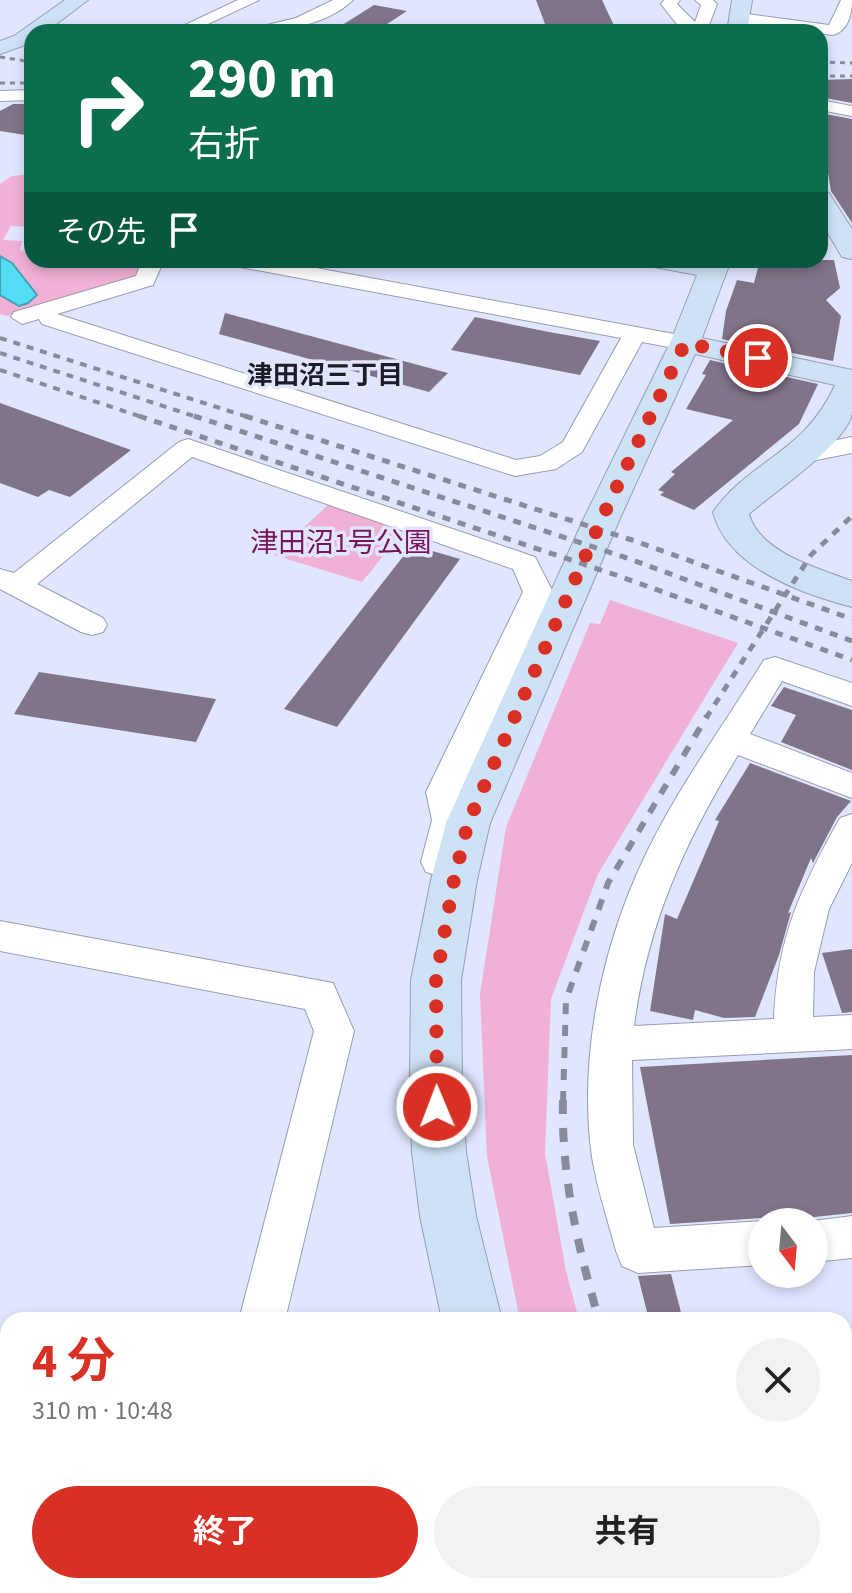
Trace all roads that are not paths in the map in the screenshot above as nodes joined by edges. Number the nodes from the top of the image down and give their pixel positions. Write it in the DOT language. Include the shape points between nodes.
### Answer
graph roads {
  1 [pos="78,0"];
  2 [pos="251,0"];
  3 [pos="345,0"];
  4 [pos="672,0"];
  5 [pos="703,0"];
  6 [pos="849,0"];
  7 [pos="739,21"];
  8 [pos="46,24"];
  9 [pos="196,24"];
  10 [pos="305,24"];
  11 [pos="693,24"];
  12 [pos="709,24"];
  13 [pos="770,24"];
  14 [pos="828,30"];
  15 [pos="24,38"];
  16 [pos="0,48"];
  17 [pos="24,95"];
  18 [pos="0,96"];
  19 [pos="828,106"];
  20 [pos="852,111"];
  21 [pos="828,211"];
  22 [pos="852,251"];
  23 [pos="150,268"];
  24 [pos="279,268"];
  25 [pos="714,268"];
  26 [pos="22,317"];
  27 [pos="50,319"];
  28 [pos="635,333"];
  29 [pos="685,343"];
  30 [pos="852,380"];
  31 [pos="852,445"];
  32 [pos="806,454"];
  33 [pos="8,582"];
  34 [pos="852,595"];
  35 [pos="92,625"];
  36 [pos="852,695"];
  37 [pos="732,740"];
  38 [pos="852,786"];
  39 [pos="852,827"];
  40 [pos="0,936"];
  41 [pos="436,980"];
  42 [pos="852,1032"];
  43 [pos="793,1035"];
  44 [pos="613,1044"];
  45 [pos="852,1237"];
  46 [pos="828,1239"];
  47 [pos="748,1244"];
  48 [pos="264,1312"];
  49 [pos="470,1312"];
  1 -- 8 [label="street"];
  2 -- 9 [label="street"];
  3 -- 10 [label="street"];
  4 -- 11 [label="street" via="669,4 682,22"];
  5 -- 12 [label="street" via="709,4"];
  6 -- 14 [label="street" via="839,23"];
  7 -- 13 [label="street"];
  15 -- 16 [label="street"];
  17 -- 18 [label="street"];
  19 -- 20 [label="street"];
  21 -- 22 [label="street"];
  23 -- 26 [label="street" via="145,280"];
  24 -- 28 [label="street"];
  25 -- 29 [label="street"];
  27 -- 28 [label="street" via="515,468 547,463 573,447"];
  28 -- 29 [label="street"];
  29 -- 30 [label="street"];
  29 -- 41 [label="street" via="468,823"];
  30 -- 32 [label="street" via="847,397"];
  31 -- 32 [label="street"];
  32 -- 34 [label="street" via="743,500 731,512 731,522 738,535 774,562"];
  33 -- 35 [label="street"];
  33 -- 41 [label="street" via="188,447 525,563 538,592 443,792 449,820 421,953"];
  36 -- 37 [label="street" via="775,667"];
  37 -- 38 [label="street"];
  37 -- 44 [label="street" via="664,852 645,895 626,959"];
  39 -- 43 [label="street" via="811,909 795,972"];
  40 -- 48 [label="street" via="319,995 334,1031"];
  41 -- 49 [label="street" via="439,1152"];
  42 -- 43 [label="street"];
  43 -- 44 [label="street"];
  44 -- 47 [label="street" via="612,1147 638,1251"];
  45 -- 46 [label="street"];
}
